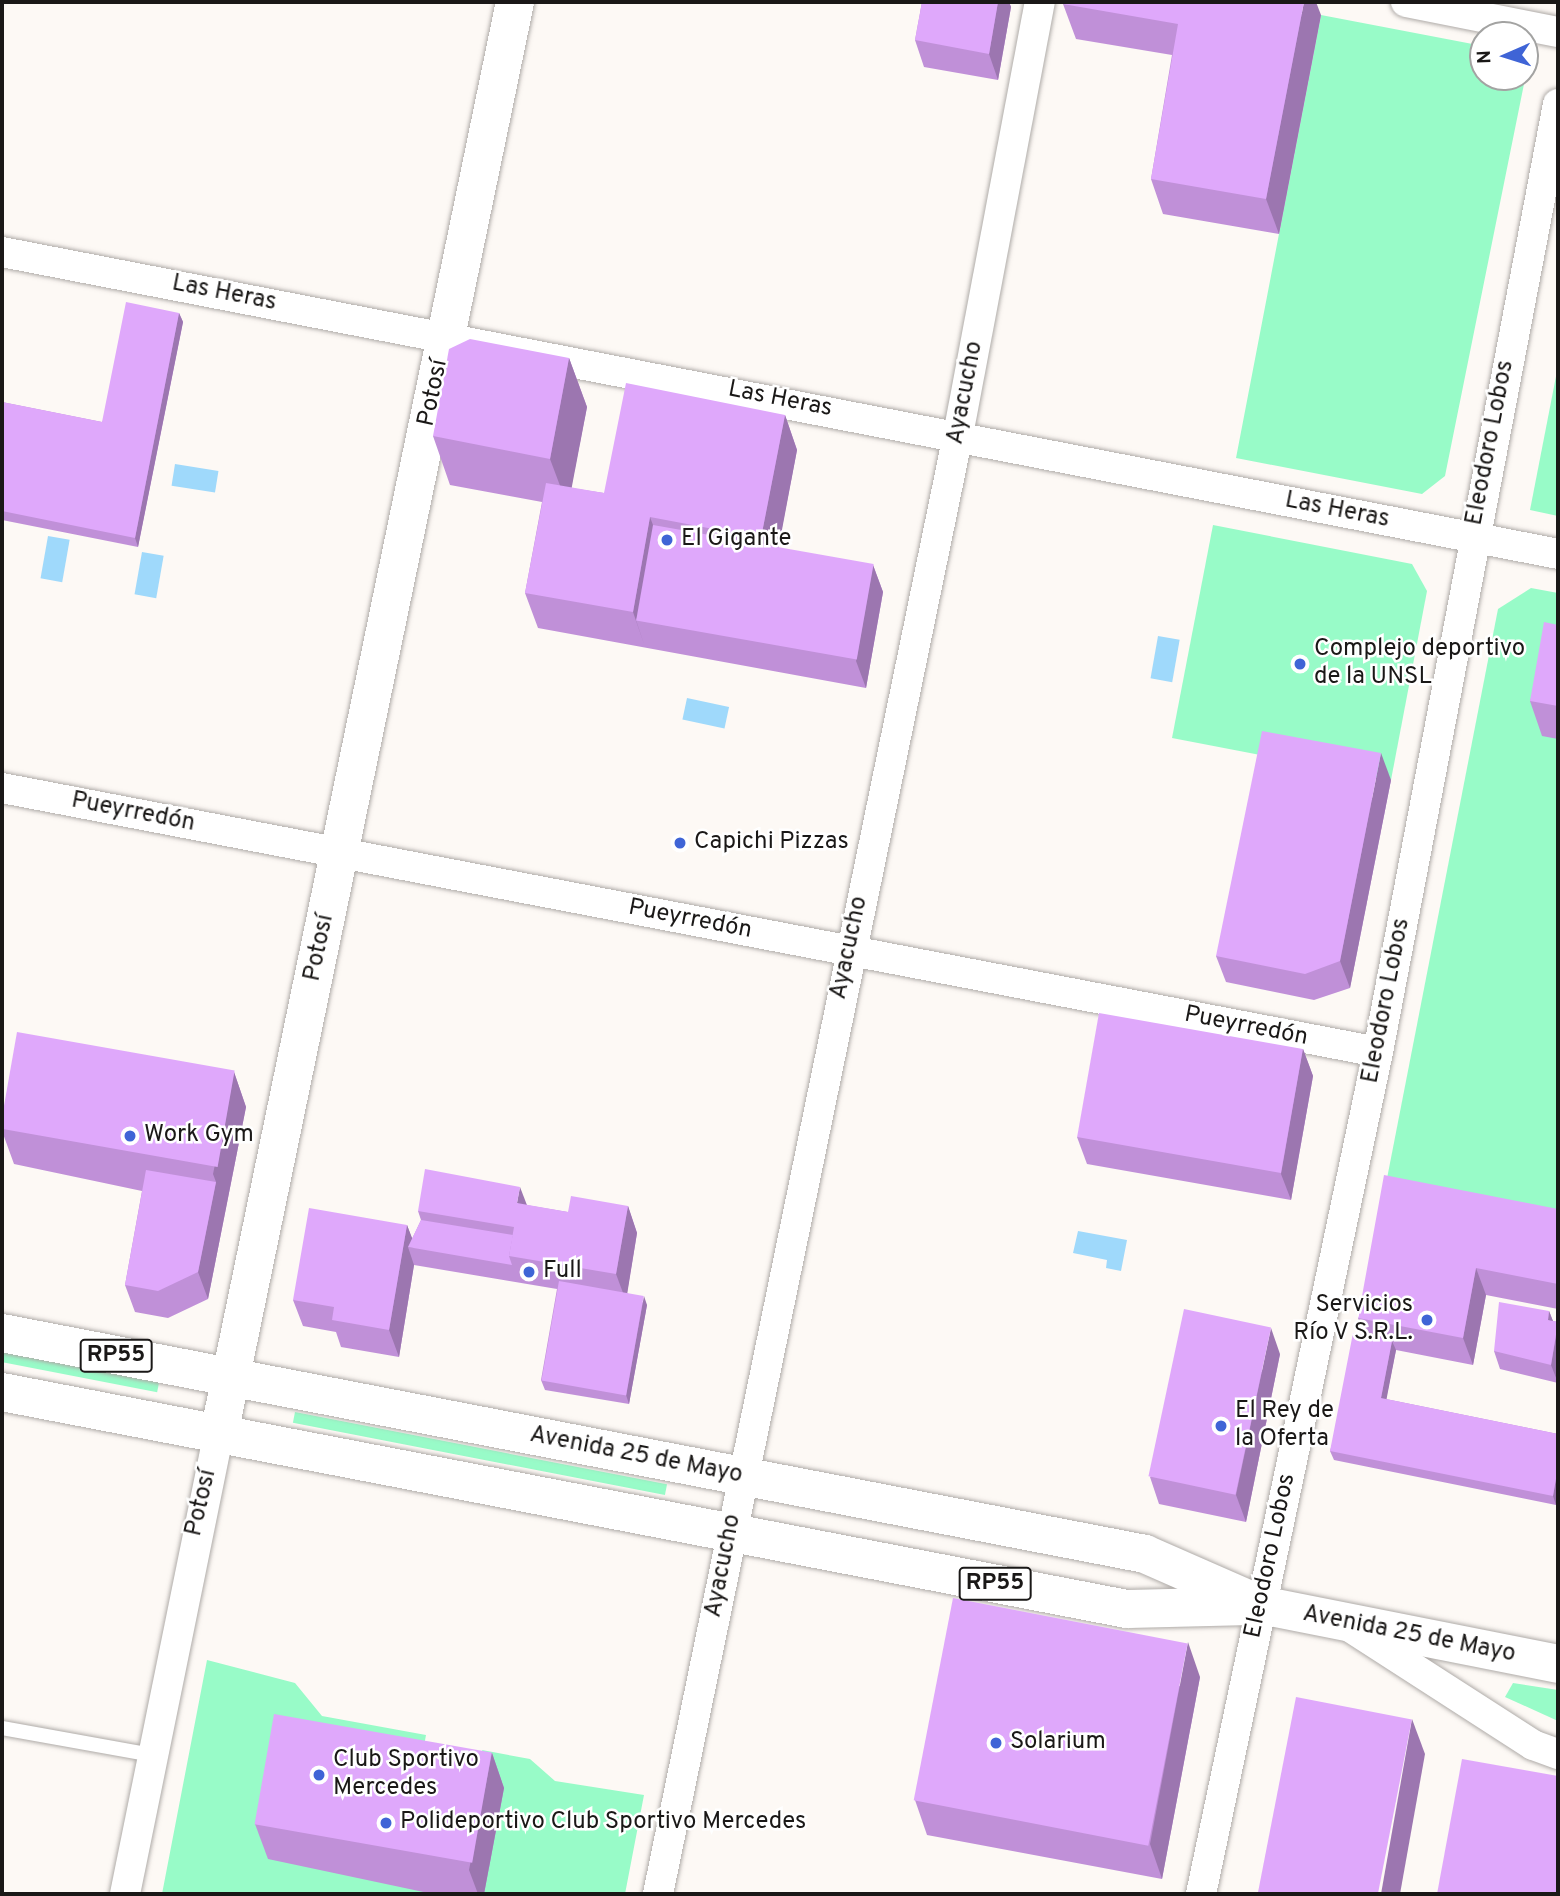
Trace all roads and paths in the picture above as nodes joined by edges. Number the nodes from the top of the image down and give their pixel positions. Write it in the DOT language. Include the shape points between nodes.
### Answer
graph roads {
  1 [pos="515,2"];
  2 [pos="1040,2"];
  3 [pos="1406,2"];
  4 [pos="1558,32"];
  5 [pos="1558,104"];
  6 [pos="2,251"];
  7 [pos="445,334"];
  8 [pos="958,435"];
  9 [pos="1472,539"];
  10 [pos="1558,554"];
  11 [pos="2,788"];
  12 [pos="340,853"];
  13 [pos="849,950"];
  14 [pos="1378,1052"];
  15 [pos="2,1334"];
  16 [pos="230,1378"];
  17 [pos="2,1392"];
  18 [pos="219,1434"];
  19 [pos="743,1476"];
  20 [pos="731,1533"];
  21 [pos="1261,1605"];
  22 [pos="1338,1621"];
  23 [pos="1558,1664"];
  24 [pos="2,1728"];
  25 [pos="1558,1754"];
  26 [pos="152,1755"];
  27 [pos="125,1894"];
  28 [pos="658,1894"];
  29 [pos="1201,1894"];
  1 -- 7 [label="main road, Potosí"];
  2 -- 8 [label="street, Ayacucho"];
  3 -- 4 [label="street"];
  5 -- 9 [label="street, Eleodoro Lobos"];
  6 -- 7 [label="street, Las Heras"];
  7 -- 8 [label="street, Las Heras"];
  7 -- 12 [label="main road, Potosí"];
  8 -- 9 [label="street, Las Heras"];
  8 -- 13 [label="street, Ayacucho"];
  9 -- 10 [label="street, Las Heras"];
  9 -- 14 [label="street, Eleodoro Lobos"];
  11 -- 12 [label="street, Pueyrredón"];
  12 -- 13 [label="street, Pueyrredón"];
  12 -- 16 [label="main road, Potosí"];
  13 -- 14 [label="street, Pueyrredón"];
  13 -- 19 [label="street, Ayacucho"];
  14 -- 21 [label="street, Eleodoro Lobos"];
  15 -- 16 [label="main road, Avenida 25 de Mayo / RP55"];
  16 -- 18 [label="main road, Potosí"];
  16 -- 19 [label="main road, Avenida 25 de Mayo / RP55"];
  17 -- 18 [label="main road, Avenida 25 de Mayo / RP55"];
  18 -- 20 [label="main road, Avenida 25 de Mayo / RP55"];
  18 -- 26 [label="street, Potosí"];
  19 -- 20 [label="street, Ayacucho"];
  19 -- 21 [label="main road, Avenida 25 de Mayo / RP55" via="1145,1554"];
  20 -- 21 [label="main road, Avenida 25 de Mayo / RP55" via="1128,1609"];
  20 -- 28 [label="street, Ayacucho"];
  21 -- 22 [label="main road, Avenida 25 de Mayo / RP55"];
  21 -- 29 [label="street, Eleodoro Lobos"];
  22 -- 23 [label="main road, Avenida 25 de Mayo / RP55"];
  22 -- 25 [label="street" via="1534,1745"];
  24 -- 26 [label="lane"];
  26 -- 27 [label="street, Potosí"];
}
